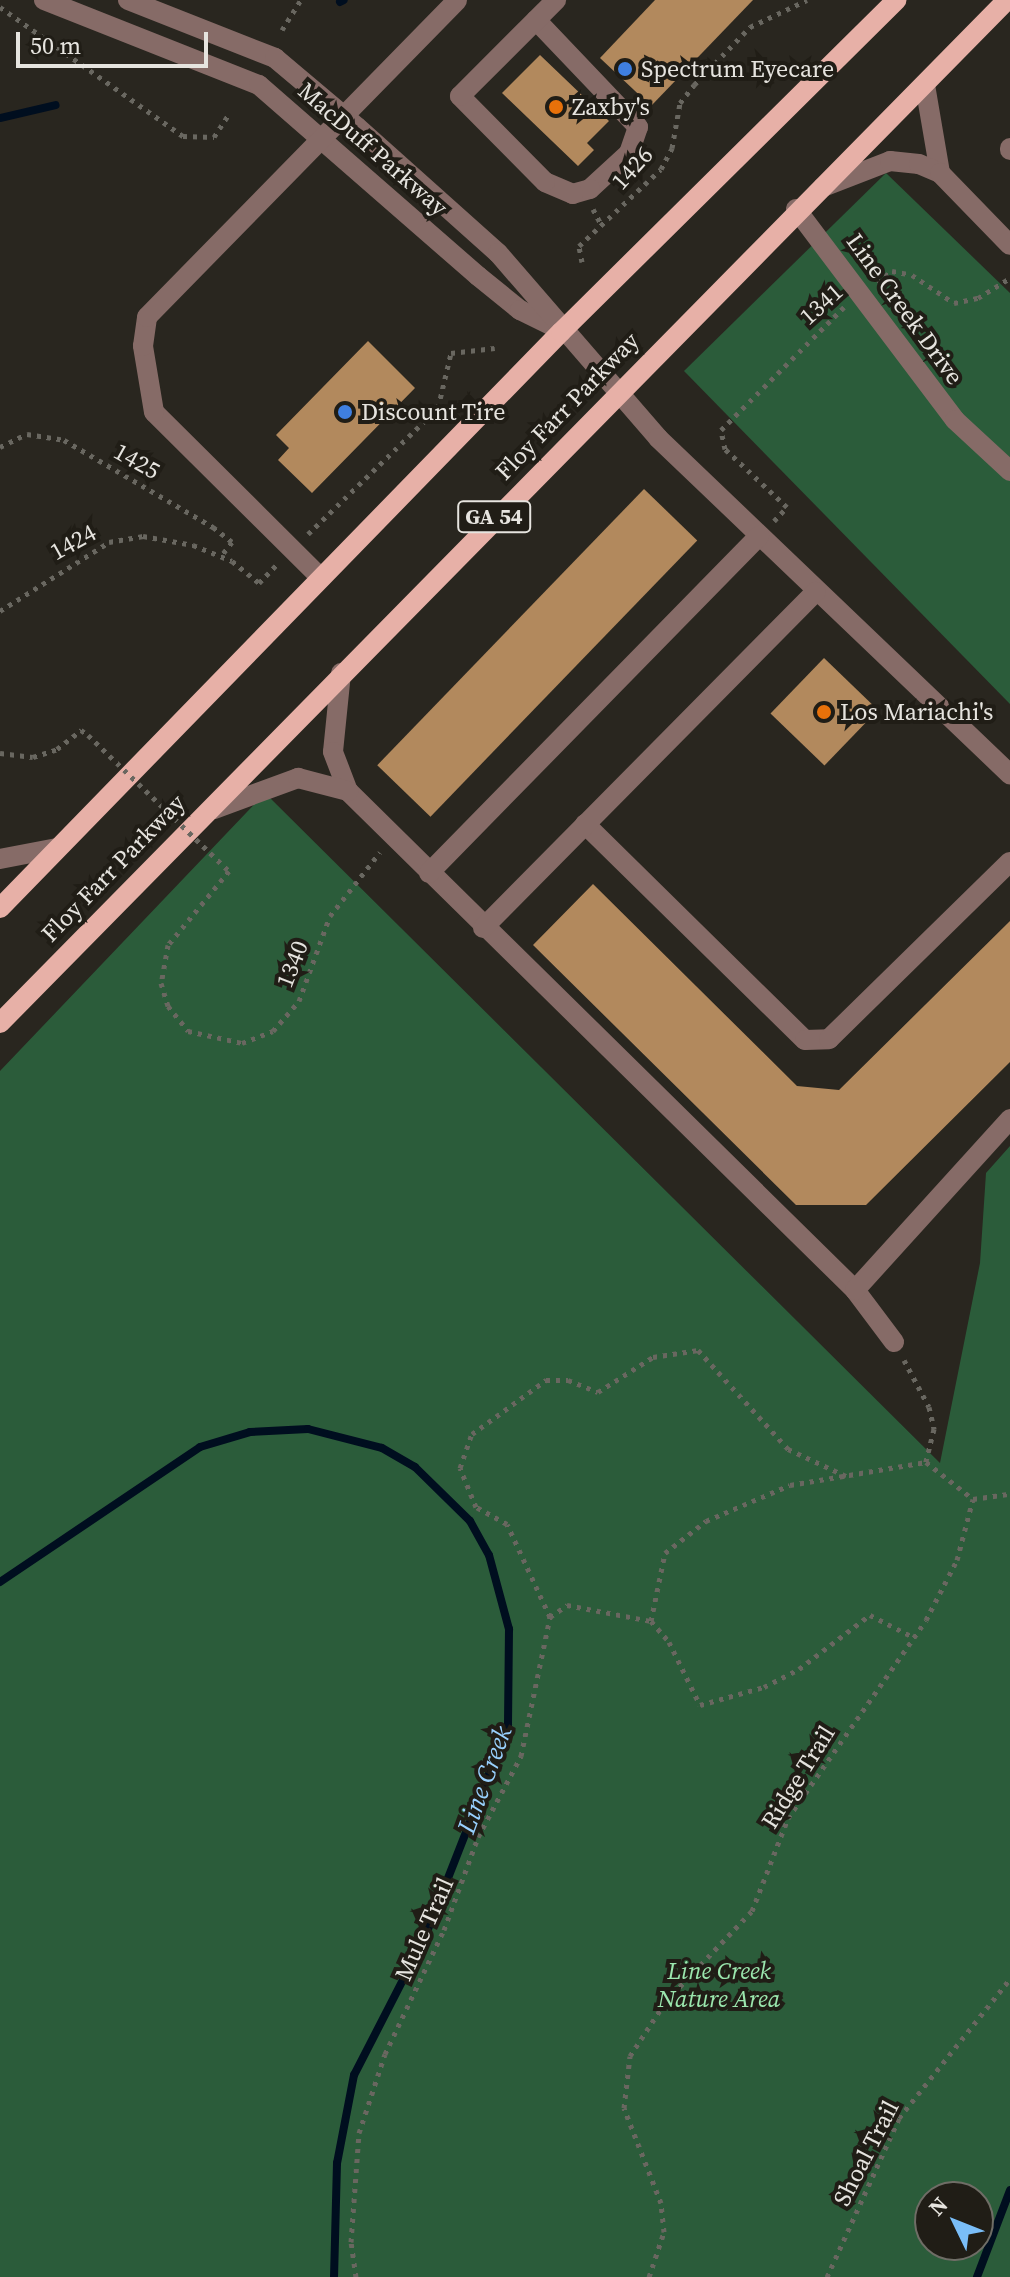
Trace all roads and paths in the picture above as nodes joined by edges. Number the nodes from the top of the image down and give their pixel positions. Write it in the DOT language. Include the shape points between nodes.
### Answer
graph roads {
  1 [pos="44,0"];
  2 [pos="128,0"];
  3 [pos="301,0"];
  4 [pos="457,0"];
  5 [pos="556,0"];
  6 [pos="807,0"];
  7 [pos="896,0"];
  8 [pos="1007,0"];
  9 [pos="0,7"];
  10 [pos="98,9"];
  11 [pos="536,20"];
  12 [pos="282,30"];
  13 [pos="925,85"];
  14 [pos="229,114"];
  15 [pos="344,115"];
  16 [pos="323,138"];
  17 [pos="940,173"];
  18 [pos="815,191"];
  19 [pos="796,209"];
  20 [pos="1010,245"];
  21 [pos="582,262"];
  22 [pos="1010,278"];
  23 [pos="862,291"];
  24 [pos="561,332"];
  25 [pos="495,348"];
  26 [pos="616,393"];
  27 [pos="0,447"];
  28 [pos="1010,471"];
  29 [pos="759,536"];
  30 [pos="290,551"];
  31 [pos="221,556"];
  32 [pos="321,578"];
  33 [pos="816,592"];
  34 [pos="0,611"];
  35 [pos="341,673"];
  36 [pos="0,753"];
  37 [pos="1010,774"];
  38 [pos="348,791"];
  39 [pos="196,819"];
  40 [pos="585,824"];
  41 [pos="393,840"];
  42 [pos="57,848"];
  43 [pos="0,859"];
  44 [pos="1010,862"];
  45 [pos="429,873"];
  46 [pos="0,908"];
  47 [pos="483,928"];
  48 [pos="0,1023"];
  49 [pos="1010,1119"];
  50 [pos="855,1290"];
  51 [pos="894,1342"];
  52 [pos="926,1462"];
  53 [pos="846,1476"];
  54 [pos="1010,1494"];
  55 [pos="973,1499"];
  56 [pos="550,1617"];
  57 [pos="651,1621"];
  58 [pos="913,1637"];
  59 [pos="1010,1979"];
  60 [pos="356,2277"];
  61 [pos="649,2277"];
  62 [pos="827,2277"];
  1 -- 10 [label="street, MacDuff Parkway"];
  2 -- 15 [label="street, MacDuff Parkway" via="275,58"];
  3 -- 12 [label="path"];
  4 -- 15 [label="street"];
  5 -- 11 [label="street"];
  6 -- 21 [label="path, 1426" via="750,27 694,85 680,103 672,148 661,169 579,246"];
  7 -- 24 [label="main road"];
  8 -- 13 [label="main road, Floy Farr Parkway / GA 54"];
  9 -- 14 [label="path" via="183,136 214,137"];
  10 -- 16 [label="street, MacDuff Parkway" via="259,85"];
  11 -- 11 [label="street" via="460,96 545,182 573,194 590,189 629,153 638,127"];
  13 -- 17 [label="street"];
  13 -- 18 [label="main road, Floy Farr Parkway / GA 54"];
  15 -- 16 [label="street"];
  15 -- 24 [label="street, MacDuff Parkway" via="498,253"];
  16 -- 24 [label="street, MacDuff Parkway" via="499,293"];
  16 -- 30 [label="street" via="147,317 143,346 154,412"];
  17 -- 18 [label="street" via="890,161"];
  17 -- 20 [label="street"];
  18 -- 19 [label="main road, Floy Farr Parkway / GA 54"];
  19 -- 23 [label="street, Line Creek Drive"];
  19 -- 26 [label="main road, Floy Farr Parkway / GA 54"];
  22 -- 23 [label="path, 1341" via="978,298 954,303 912,275 892,271"];
  23 -- 28 [label="street, Line Creek Drive" via="885,335 955,420"];
  23 -- 29 [label="path, 1341" via="721,430 725,449 787,507"];
  24 -- 26 [label="street, MacDuff Parkway"];
  24 -- 32 [label="main road"];
  25 -- 30 [label="path" via="451,353 438,408"];
  26 -- 29 [label="street, MacDuff Parkway"];
  26 -- 35 [label="main road, Floy Farr Parkway / GA 54"];
  27 -- 31 [label="path, 1425" via="27,434 64,440 213,527 232,542"];
  29 -- 33 [label="street, MacDuff Parkway"];
  29 -- 45 [label="street"];
  30 -- 31 [label="path, 1424" via="259,583"];
  30 -- 32 [label="street"];
  31 -- 34 [label="path, 1424" via="143,536 109,542"];
  32 -- 42 [label="main road"];
  33 -- 37 [label="street, MacDuff Parkway"];
  33 -- 40 [label="street"];
  35 -- 38 [label="street" via="333,752"];
  35 -- 39 [label="main road, Floy Farr Parkway / GA 54"];
  36 -- 41 [label="path, 1340, bridge" via="33,757 57,749 81,730 229,871 168,945 161,983 168,1006 188,1031 242,1043 273,1031 299,1001 330,916"];
  38 -- 39 [label="street" via="298,778 244,793"];
  38 -- 41 [label="street"];
  39 -- 48 [label="main road, Floy Farr Parkway / GA 54"];
  40 -- 44 [label="street" via="805,1040 829,1039"];
  40 -- 47 [label="street"];
  41 -- 45 [label="street"];
  42 -- 43 [label="street"];
  42 -- 46 [label="main road"];
  45 -- 47 [label="street"];
  47 -- 50 [label="street"];
  49 -- 50 [label="street"];
  50 -- 51 [label="street"];
  51 -- 52 [label="path" via="929,1407 934,1429"];
  52 -- 53 [label="path"];
  52 -- 55 [label="path"];
  53 -- 56 [label="path" via="788,1449 698,1350 653,1357 598,1392 568,1380 546,1380 472,1434 460,1468 476,1507 507,1524"];
  53 -- 57 [label="path" via="790,1485 706,1521 665,1553"];
  54 -- 55 [label="path"];
  55 -- 58 [label="path, Ridge Trail" via="957,1560"];
  56 -- 57 [label="path" via="567,1605"];
  56 -- 60 [label="path, Mule Trail" via="521,1756 478,1837 444,1930 385,2054 359,2133 351,2242"];
  57 -- 58 [label="path" via="669,1642 700,1705 764,1687 799,1669 870,1615"];
  58 -- 61 [label="path, Ridge Trail" via="788,1818 752,1911 666,2001 630,2056 624,2108 661,2203 664,2232"];
  59 -- 62 [label="path, Shoal Trail" via="899,2118"];
}
